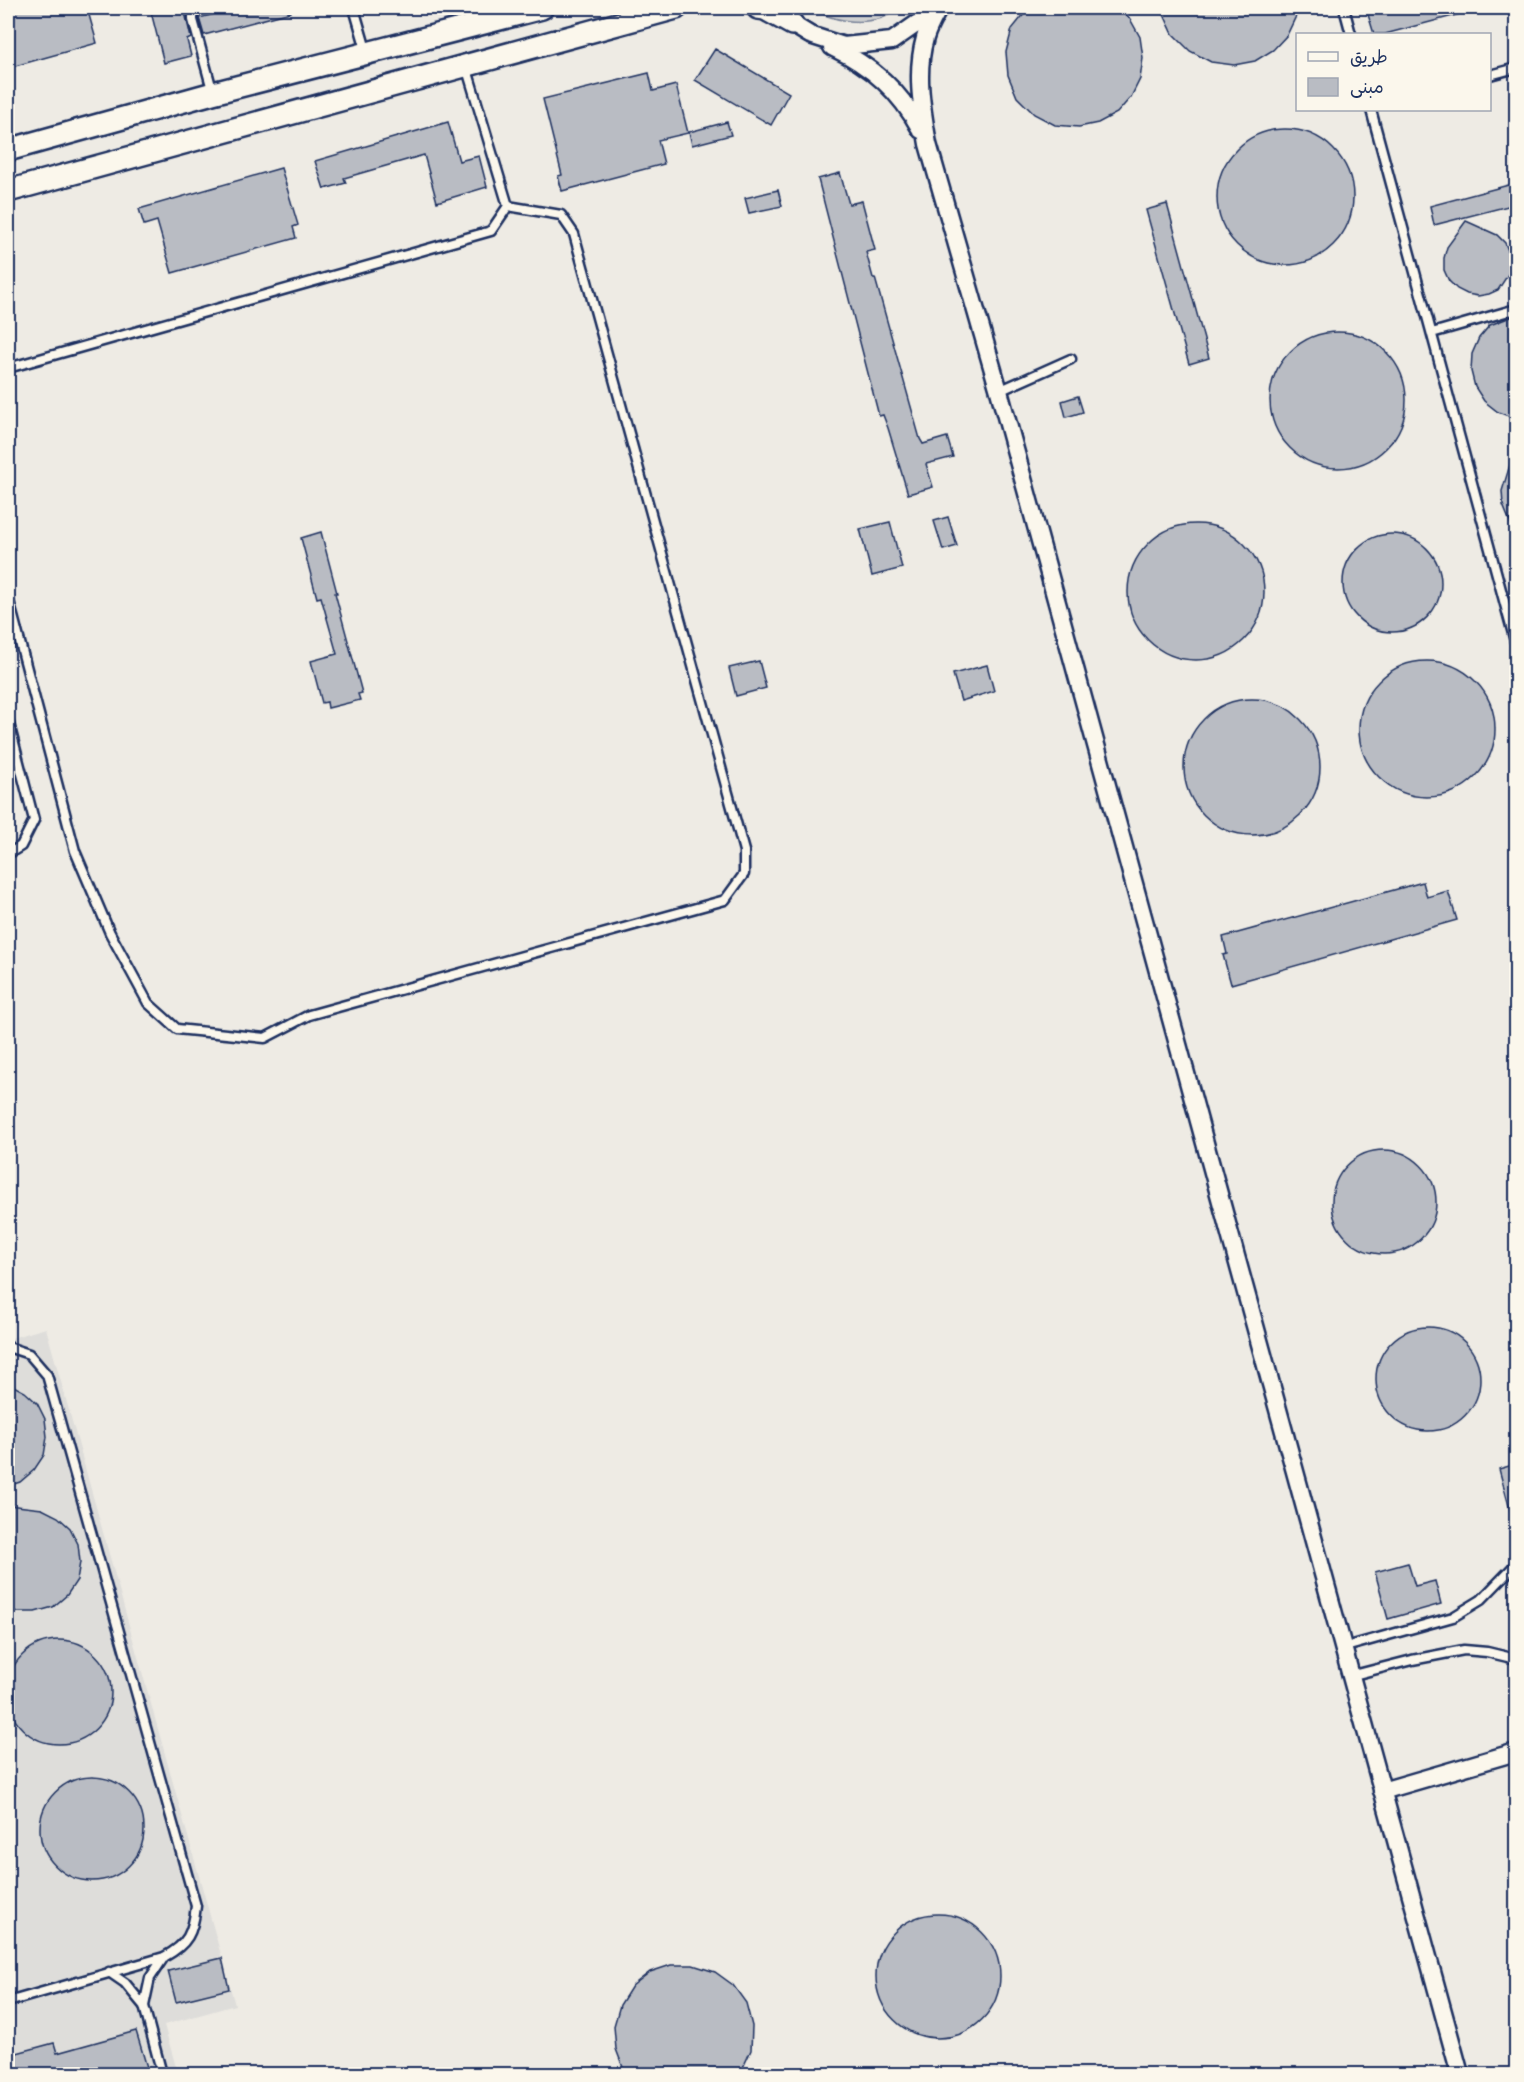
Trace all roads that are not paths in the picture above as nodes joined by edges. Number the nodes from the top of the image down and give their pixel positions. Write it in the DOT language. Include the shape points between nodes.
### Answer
graph roads {
  1 [pos="198,8"];
  2 [pos="354,8"];
  3 [pos="542,8"];
  4 [pos="676,8"];
  5 [pos="758,8"];
  6 [pos="938,8"];
  7 [pos="1344,8"];
  8 [pos="794,22"];
  9 [pos="1351,33"];
  10 [pos="367,54"];
  11 [pos="466,66"];
  12 [pos="1516,68"];
  13 [pos="1491,75"];
  14 [pos="213,93"];
  15 [pos="1371,111"];
  16 [pos="928,144"];
  17 [pos="8,150"];
  18 [pos="8,191"];
  19 [pos="508,206"];
  20 [pos="1516,309"];
  21 [pos="1432,333"];
  22 [pos="1071,359"];
  23 [pos="8,368"];
  24 [pos="999,390"];
  25 [pos="8,597"];
  26 [pos="1516,645"];
  27 [pos="8,720"];
  28 [pos="8,854"];
  29 [pos="8,1347"];
  30 [pos="1516,1564"];
  31 [pos="1342,1648"];
  32 [pos="1516,1659"];
  33 [pos="1350,1676"];
  34 [pos="1516,1752"];
  35 [pos="1382,1791"];
  36 [pos="164,1957"];
  37 [pos="109,1972"];
  38 [pos="8,2002"];
  39 [pos="144,2006"];
  40 [pos="162,2074"];
  41 [pos="1460,2074"];
  1 -- 14 [label="lane" via="194,20"];
  2 -- 10 [label="lane"];
  3 -- 10 [label="street"];
  4 -- 11 [label="street"];
  5 -- 8 [label="street"];
  6 -- 8 [label="street" via="892,41 844,46"];
  6 -- 16 [label="street" via="926,36 919,69"];
  7 -- 9 [label="lane"];
  8 -- 16 [label="street" via="885,81 908,107"];
  10 -- 14 [label="street"];
  11 -- 18 [label="street"];
  11 -- 19 [label="lane"];
  12 -- 13 [label="lane"];
  14 -- 17 [label="street"];
  15 -- 21 [label="lane"];
  16 -- 24 [label="street"];
  19 -- 23 [label="lane" via="491,231"];
  19 -- 25 [label="lane" via="561,215 574,234 744,851 744,874 725,900 309,1015 266,1038 177,1029 148,1003 110,933 75,850"];
  20 -- 21 [label="lane"];
  21 -- 26 [label="lane"];
  22 -- 24 [label="lane"];
  24 -- 31 [label="street"];
  27 -- 28 [label="lane" via="34,820 21,846"];
  29 -- 36 [label="lane" via="29,1354 47,1375 196,1906 189,1937 178,1950"];
  30 -- 31 [label="lane" via="1481,1600 1453,1617"];
  31 -- 33 [label="street"];
  32 -- 33 [label="lane" via="1464,1650"];
  33 -- 35 [label="street"];
  34 -- 35 [label="street"];
  35 -- 41 [label="street"];
  36 -- 37 [label="lane"];
  36 -- 39 [label="lane" via="150,1978"];
  37 -- 38 [label="lane"];
  37 -- 39 [label="lane" via="132,1990"];
  39 -- 40 [label="lane"];
}
